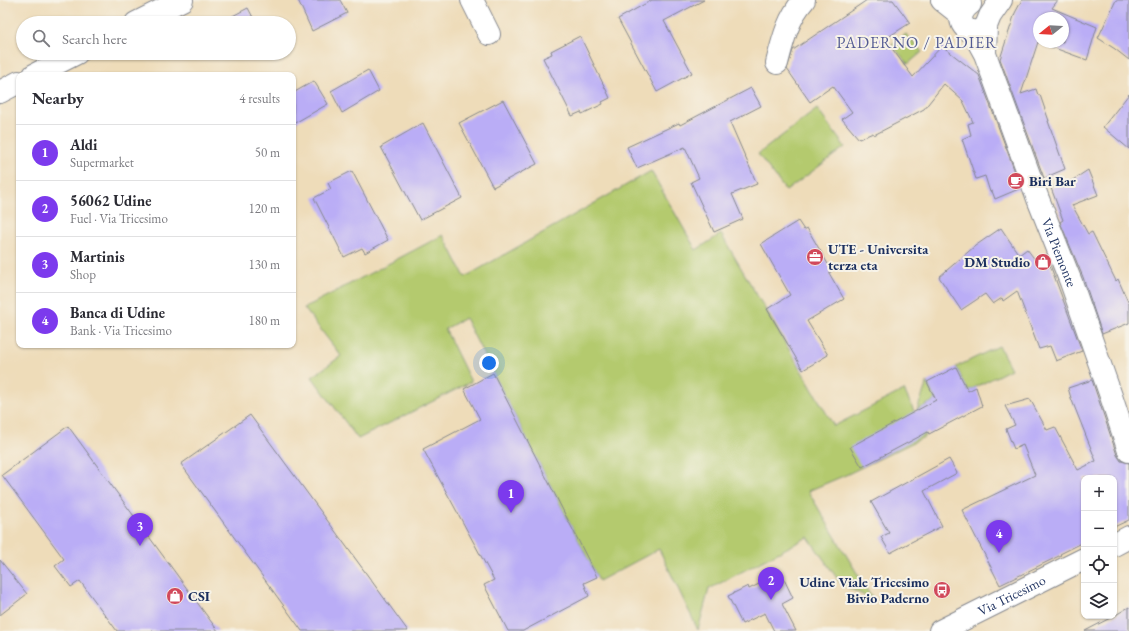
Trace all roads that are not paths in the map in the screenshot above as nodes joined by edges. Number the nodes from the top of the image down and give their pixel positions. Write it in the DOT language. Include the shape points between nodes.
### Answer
graph roads {
  1 [pos="182,0"];
  2 [pos="472,0"];
  3 [pos="804,0"];
  4 [pos="942,0"];
  5 [pos="978,11"];
  6 [pos="150,16"];
  7 [pos="488,34"];
  8 [pos="63,60"];
  9 [pos="777,63"];
  10 [pos="40,72"];
  11 [pos="16,84"];
  12 [pos="0,92"];
  13 [pos="1129,451"];
  14 [pos="1129,537"];
  15 [pos="1117,543"];
  16 [pos="1081,561"];
  17 [pos="940,631"];
  1 -- 6 [label="street"];
  2 -- 7 [label="street"];
  3 -- 9 [label="street" via="792,16"];
  4 -- 5 [label="street"];
  5 -- 13 [label="street, Via Piemonte" via="985,54 1071,282"];
  8 -- 10 [label="street"];
  11 -- 12 [label="street"];
  14 -- 15 [label="street"];
  16 -- 17 [label="street, Via Tricesimo"];
}
